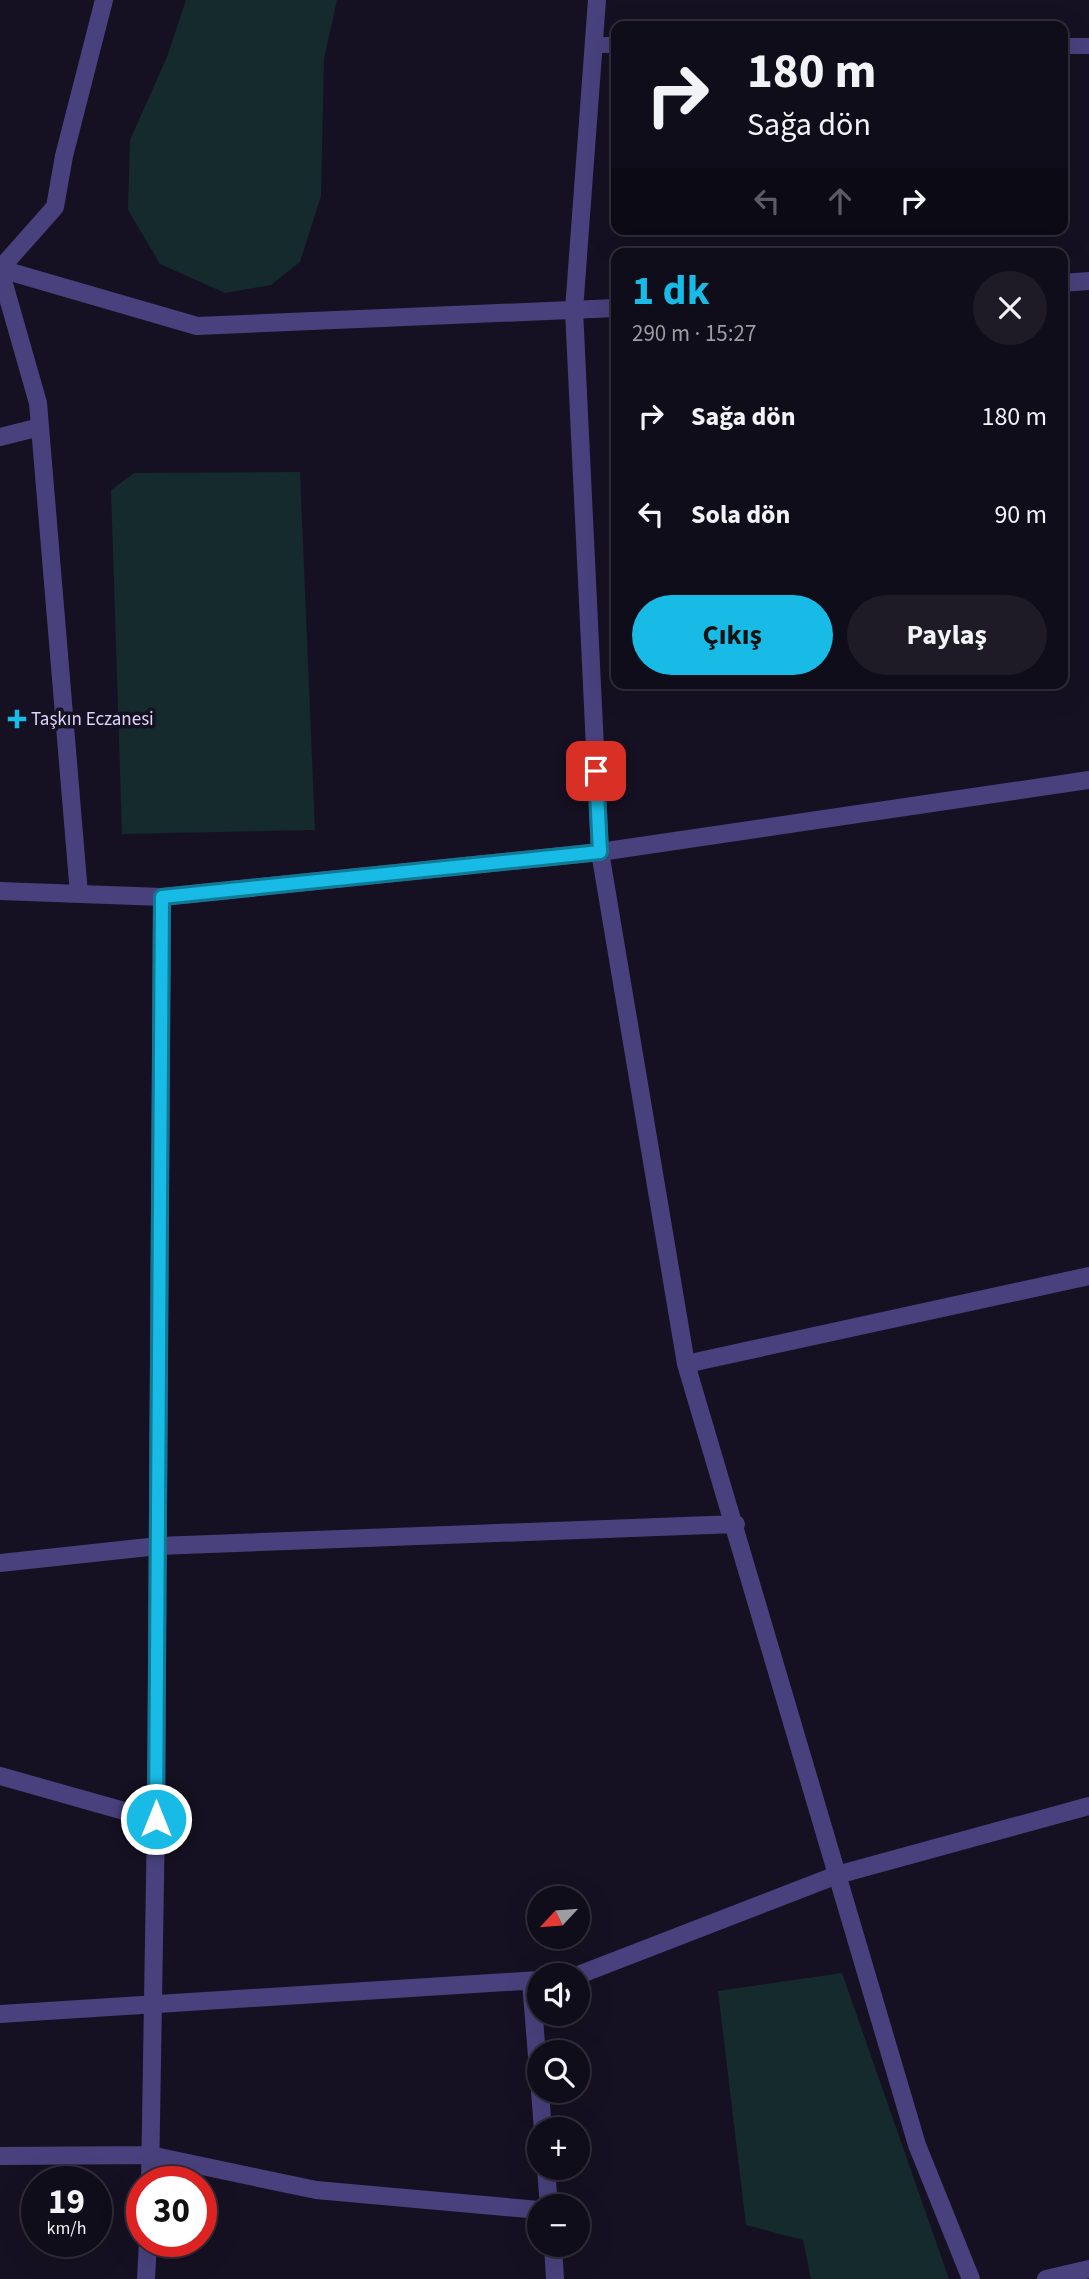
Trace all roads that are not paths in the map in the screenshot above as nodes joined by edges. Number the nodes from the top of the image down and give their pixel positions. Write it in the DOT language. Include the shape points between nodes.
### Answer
graph roads {
  1 [pos="103,0"];
  2 [pos="597,0"];
  3 [pos="594,45"];
  4 [pos="611,45"];
  5 [pos="1068,46"];
  6 [pos="1089,46"];
  7 [pos="0,270"];
  8 [pos="1089,281"];
  9 [pos="1068,283"];
  10 [pos="611,307"];
  11 [pos="573,310"];
  12 [pos="40,426"];
  13 [pos="0,437"];
  14 [pos="1089,780"];
  15 [pos="600,852"];
  16 [pos="0,891"];
  17 [pos="79,894"];
  18 [pos="162,897"];
  19 [pos="1089,1276"];
  20 [pos="686,1364"];
  21 [pos="736,1524"];
  22 [pos="158,1546"];
  23 [pos="0,1563"];
  24 [pos="0,1776"];
  25 [pos="1089,1806"];
  26 [pos="156,1819"];
  27 [pos="836,1875"];
  28 [pos="590,1971"];
  29 [pos="527,1981"];
  30 [pos="153,2004"];
  31 [pos="0,2014"];
  32 [pos="150,2155"];
  33 [pos="0,2156"];
  34 [pos="150,2166"];
  35 [pos="527,2209"];
  36 [pos="147,2257"];
  37 [pos="553,2257"];
  38 [pos="1089,2269"];
  39 [pos="146,2279"];
  40 [pos="555,2279"];
  41 [pos="971,2279"];
  42 [pos="1046,2279"];
  1 -- 7 [label="street" via="55,206"];
  2 -- 3 [label="street"];
  3 -- 4 [label="lane"];
  3 -- 11 [label="street"];
  5 -- 6 [label="lane"];
  7 -- 11 [label="street" via="197,326"];
  7 -- 12 [label="street" via="38,403"];
  8 -- 9 [label="street"];
  10 -- 11 [label="street"];
  11 -- 15 [label="street"];
  12 -- 13 [label="street"];
  12 -- 17 [label="street"];
  14 -- 15 [label="street"];
  15 -- 18 [label="street"];
  15 -- 20 [label="street"];
  16 -- 17 [label="street"];
  17 -- 18 [label="street"];
  18 -- 22 [label="street"];
  19 -- 20 [label="street"];
  20 -- 21 [label="street"];
  21 -- 22 [label="street"];
  21 -- 27 [label="street"];
  22 -- 23 [label="street"];
  22 -- 26 [label="street"];
  24 -- 26 [label="street"];
  25 -- 27 [label="street"];
  26 -- 30 [label="street"];
  27 -- 28 [label="street"];
  27 -- 41 [label="street" via="917,2145"];
  29 -- 30 [label="street"];
  30 -- 31 [label="street"];
  30 -- 32 [label="street"];
  32 -- 33 [label="street"];
  32 -- 34 [label="street"];
  32 -- 35 [label="street" via="316,2190"];
  36 -- 39 [label="street"];
  37 -- 40 [label="street"];
  38 -- 42 [label="street"];
}
